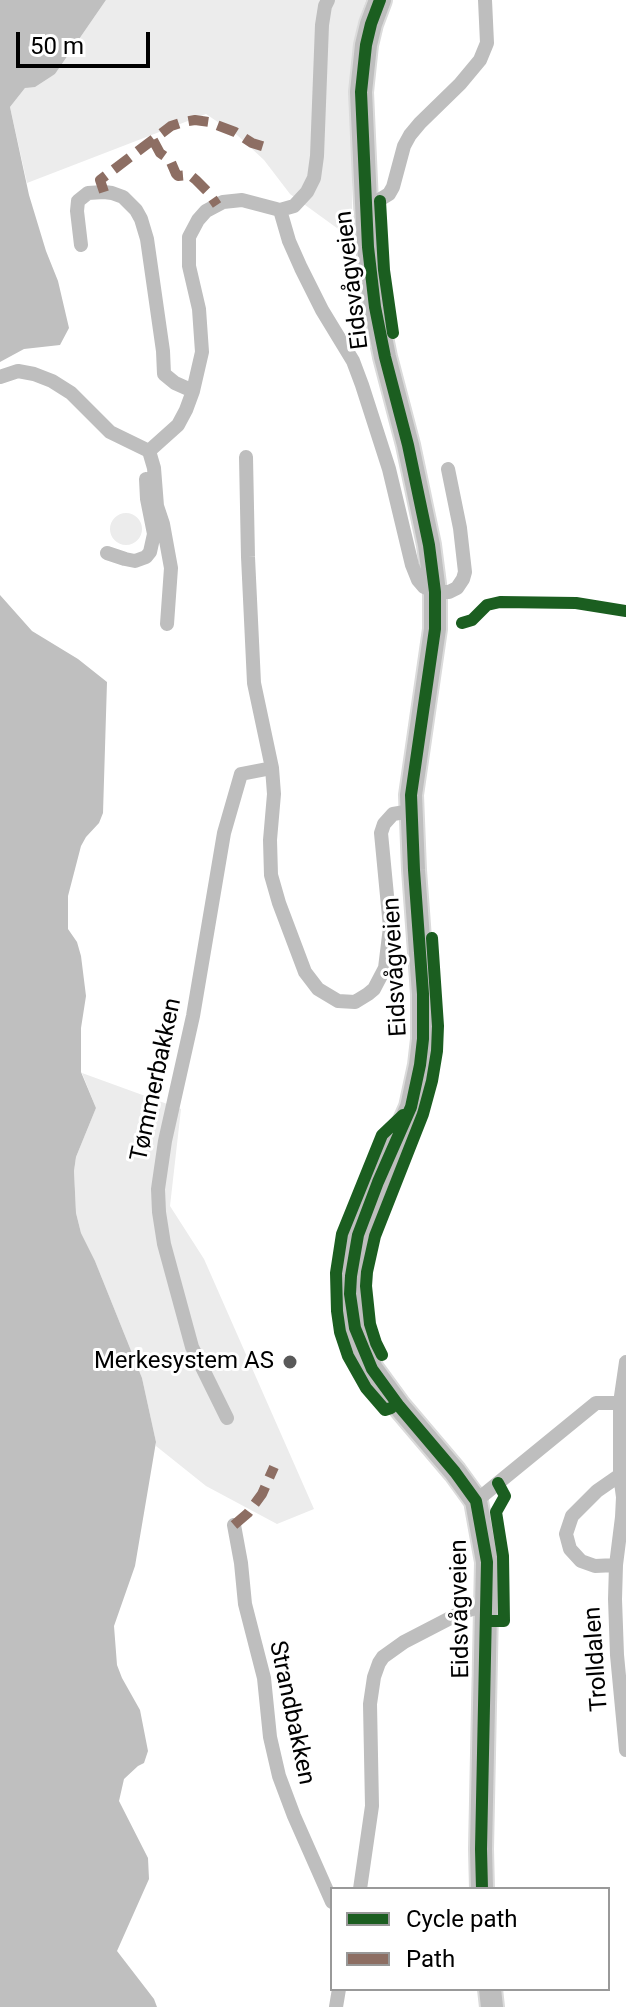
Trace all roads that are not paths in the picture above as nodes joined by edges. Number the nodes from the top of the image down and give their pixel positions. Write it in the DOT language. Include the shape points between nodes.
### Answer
graph roads {
  1 [pos="328,0"];
  2 [pos="380,0"];
  3 [pos="485,0"];
  4 [pos="366,208"];
  5 [pos="280,210"];
  6 [pos="81,245"];
  7 [pos="0,377"];
  8 [pos="193,391"];
  9 [pos="149,451"];
  10 [pos="246,457"];
  11 [pos="448,469"];
  12 [pos="107,553"];
  13 [pos="435,592"];
  14 [pos="167,624"];
  15 [pos="272,768"];
  16 [pos="411,811"];
  17 [pos="626,1362"];
  18 [pos="620,1403"];
  19 [pos="227,1418"];
  20 [pos="620,1475"];
  21 [pos="624,1499"];
  22 [pos="476,1501"];
  23 [pos="234,1525"];
  24 [pos="616,1565"];
  25 [pos="487,1607"];
  26 [pos="626,1750"];
  27 [pos="360,1887"];
  28 [pos="482,1887"];
  29 [pos="330,1897"];
  1 -- 5 [label="street" via="322,25 314,178 300,201"];
  2 -- 4 [label="main road, Eidsvågveien" via="362,79"];
  3 -- 4 [label="street" via="487,43 480,60 410,135 389,194"];
  4 -- 13 [label="main road, Eidsvågveien" via="375,307 422,510"];
  5 -- 8 [label="street" via="242,200 223,202 193,227 189,266 202,352"];
  5 -- 13 [label="street" via="289,241 362,385 418,580"];
  6 -- 8 [label="street" via="78,201 88,193 112,193 136,210 147,239 164,374"];
  7 -- 9 [label="street" via="18,371 52,381 110,432"];
  8 -- 9 [label="street" via="178,425"];
  9 -- 12 [label="street" via="145,470 154,534 150,552 135,561"];
  9 -- 14 [label="street" via="171,568"];
  10 -- 15 [label="street" via="254,683"];
  11 -- 13 [label="street" via="465,572 457,588"];
  13 -- 16 [label="main road, Eidsvågveien" via="433,649"];
  15 -- 16 [label="street" via="269,860 275,890 308,978 338,1001 355,1002 368,994 385,968 390,927 381,833 393,814"];
  15 -- 19 [label="street, Tømmerbakken" via="241,774 224,833 158,1189 164,1244 192,1347"];
  16 -- 22 [label="main road, Eidsvågveien" via="423,994 420,1065 411,1107 358,1235 352,1310 379,1380"];
  17 -- 18 [label="street, Trolldalen"];
  18 -- 20 [label="street, Trolldalen"];
  18 -- 22 [label="street" via="596,1403"];
  20 -- 21 [label="street, Trolldalen"];
  20 -- 24 [label="street" via="572,1516 566,1534 581,1561"];
  21 -- 24 [label="street, Trolldalen"];
  22 -- 25 [label="main road, Eidsvågveien" via="487,1562"];
  23 -- 29 [label="street, Strandbakken" via="279,1776"];
  24 -- 26 [label="street, Trolldalen"];
  25 -- 27 [label="street" via="460,1613 404,1642 379,1663 370,1704 372,1806"];
  25 -- 28 [label="main road, Eidsvågveien"];
}
